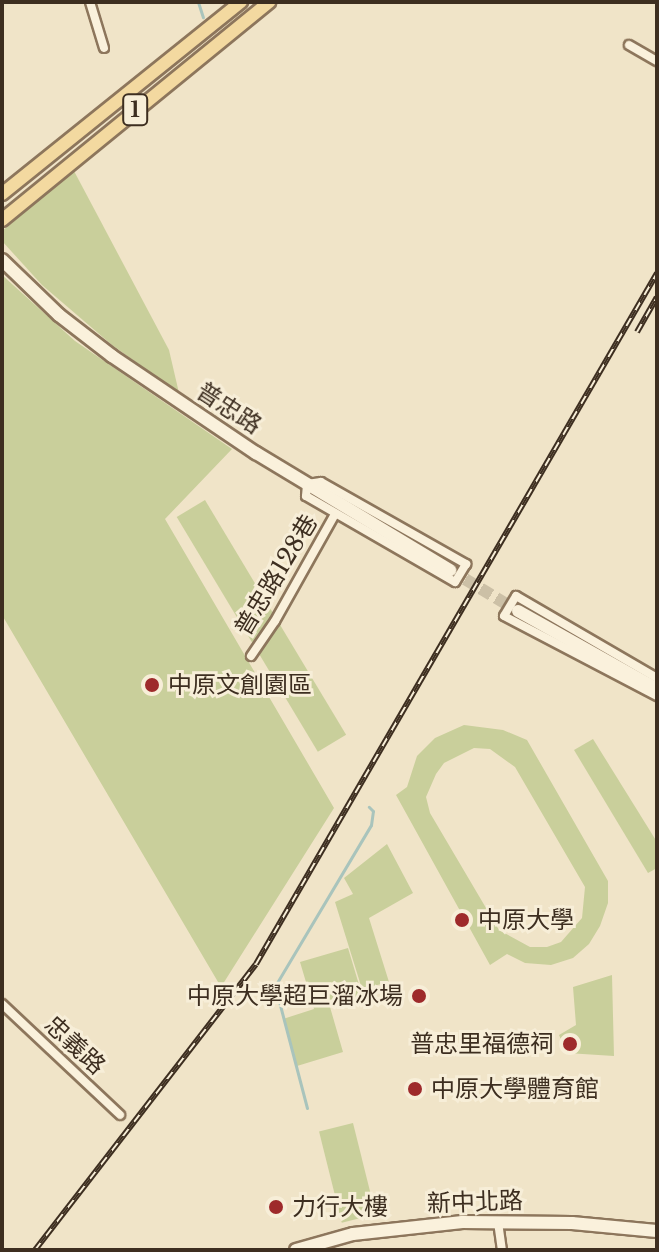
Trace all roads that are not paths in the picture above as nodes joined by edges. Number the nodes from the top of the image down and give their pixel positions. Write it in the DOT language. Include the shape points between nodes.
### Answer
graph roads {
  1 [pos="90,2"];
  2 [pos="241,2"];
  3 [pos="269,2"];
  4 [pos="629,45"];
  5 [pos="104,48"];
  6 [pos="657,61"];
  7 [pos="2,194"];
  8 [pos="2,220"];
  9 [pos="2,260"];
  10 [pos="307,484"];
  11 [pos="335,514"];
  12 [pos="450,570"];
  13 [pos="518,611"];
  14 [pos="251,656"];
  15 [pos="657,678"];
  16 [pos="657,689"];
  17 [pos="657,696"];
  18 [pos="2,1004"];
  19 [pos="120,1115"];
  20 [pos="498,1222"];
  21 [pos="657,1231"];
  22 [pos="296,1250"];
  23 [pos="502,1250"];
  1 -- 5 [label="street"];
  2 -- 7 [label="main road, 1"];
  3 -- 8 [label="main road, 1"];
  4 -- 6 [label="street"];
  9 -- 10 [label="street, 普忠路" via="112,356"];
  10 -- 11 [label="street" via="306,496"];
  10 -- 11 [label="street" via="321,482 466,564 455,582"];
  10 -- 12 [label="street, 普忠路"];
  11 -- 14 [label="street, 普忠路128巷"];
  13 -- 16 [label="street"];
  15 -- 17 [label="street" via="516,596 504,616"];
  18 -- 19 [label="street, 忠義路"];
  20 -- 21 [label="street, 新中北路"];
  20 -- 22 [label="street, 新中北路" via="397,1228 335,1237"];
  20 -- 23 [label="street"];
}
